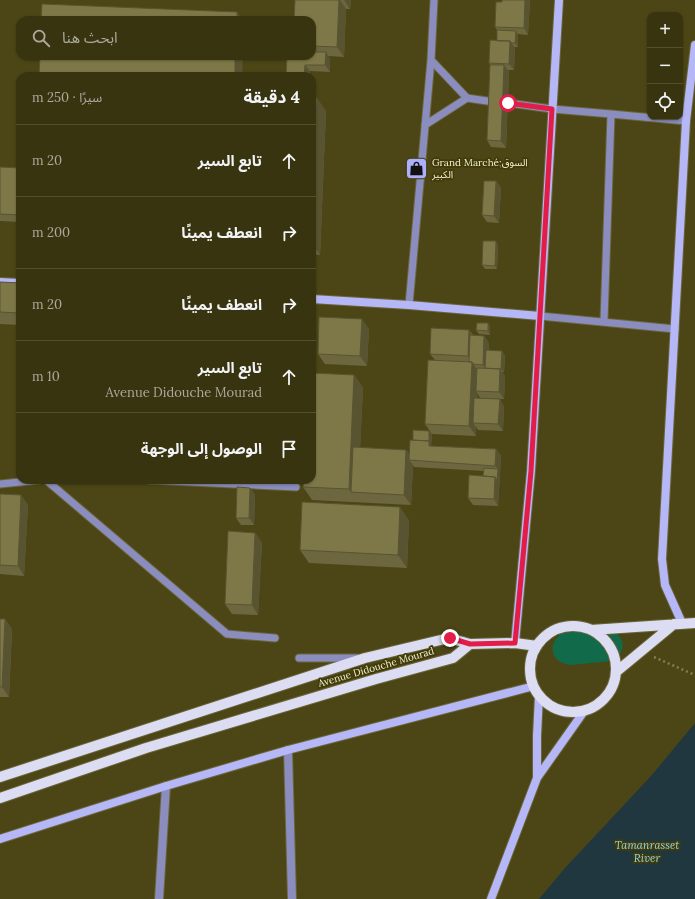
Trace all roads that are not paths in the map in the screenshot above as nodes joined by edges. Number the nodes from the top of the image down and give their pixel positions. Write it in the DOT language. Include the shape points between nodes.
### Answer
graph roads {
  1 [pos="434,0"];
  2 [pos="559,0"];
  3 [pos="695,45"];
  4 [pos="431,60"];
  5 [pos="467,98"];
  6 [pos="494,102"];
  7 [pos="508,103"];
  8 [pos="552,109"];
  9 [pos="612,114"];
  10 [pos="686,121"];
  11 [pos="425,125"];
  12 [pos="0,282"];
  13 [pos="16,283"];
  14 [pos="316,299"];
  15 [pos="409,304"];
  16 [pos="540,316"];
  17 [pos="604,321"];
  18 [pos="675,329"];
  19 [pos="16,482"];
  20 [pos="0,484"];
  21 [pos="51,484"];
  22 [pos="233,484"];
  23 [pos="296,487"];
  24 [pos="695,623"];
  25 [pos="678,624"];
  26 [pos="591,630"];
  27 [pos="275,638"];
  28 [pos="515,643"];
  29 [pos="470,644"];
  30 [pos="537,646"];
  31 [pos="299,658"];
  32 [pos="365,658"];
  33 [pos="616,672"];
  34 [pos="537,690"];
  35 [pos="585,710"];
  36 [pos="288,750"];
  37 [pos="0,777"];
  38 [pos="537,778"];
  39 [pos="166,786"];
  40 [pos="0,798"];
  41 [pos="0,839"];
  42 [pos="159,899"];
  43 [pos="292,899"];
  44 [pos="491,899"];
  1 -- 4 [label="lane"];
  2 -- 8 [label="street"];
  3 -- 10 [label="street"];
  4 -- 5 [label="lane"];
  4 -- 11 [label="lane"];
  5 -- 6 [label="lane"];
  5 -- 11 [label="lane"];
  7 -- 8 [label="lane"];
  8 -- 9 [label="lane"];
  8 -- 16 [label="street"];
  9 -- 10 [label="lane"];
  9 -- 17 [label="lane"];
  10 -- 18 [label="street"];
  11 -- 15 [label="lane"];
  12 -- 13 [label="street"];
  14 -- 15 [label="street"];
  15 -- 16 [label="street"];
  16 -- 17 [label="lane"];
  16 -- 28 [label="street" via="531,471"];
  17 -- 18 [label="lane"];
  18 -- 25 [label="street" via="662,559 665,585"];
  19 -- 20 [label="lane"];
  21 -- 27 [label="lane" via="227,634"];
  22 -- 23 [label="lane"];
  24 -- 25 [label="main road"];
  25 -- 26 [label="main road"];
  25 -- 33 [label="main road"];
  26 -- 30 [label="main road" via="571,626 561,628 548,635"];
  26 -- 33 [label="main road" via="607,643 614,657"];
  28 -- 29 [label="main road"];
  28 -- 30 [label="main road"];
  29 -- 32 [label="main road, Avenue Didouche Mourad" via="449,638"];
  29 -- 40 [label="main road, Avenue Didouche Mourad" via="453,658 146,748"];
  30 -- 34 [label="main road" via="530,666"];
  31 -- 32 [label="lane"];
  32 -- 37 [label="main road, Avenue Didouche Mourad"];
  33 -- 35 [label="main road" via="610,692 595,706"];
  34 -- 35 [label="main road" via="546,702 555,708 575,712"];
  34 -- 36 [label="street"];
  34 -- 38 [label="street"];
  35 -- 38 [label="street"];
  36 -- 39 [label="street"];
  36 -- 43 [label="street"];
  38 -- 44 [label="street"];
  39 -- 41 [label="street"];
  39 -- 42 [label="street"];
}
